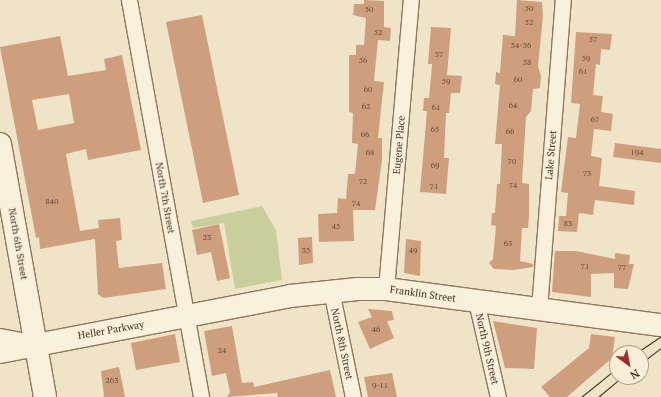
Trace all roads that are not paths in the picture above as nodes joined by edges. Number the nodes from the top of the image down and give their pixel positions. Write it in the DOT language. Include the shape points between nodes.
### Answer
graph roads {
  1 [pos="129,0"];
  2 [pos="411,0"];
  3 [pos="563,0"];
  4 [pos="0,144"];
  5 [pos="3,182"];
  6 [pos="386,289"];
  7 [pos="331,290"];
  8 [pos="476,301"];
  9 [pos="539,309"];
  10 [pos="186,316"];
  11 [pos="661,325"];
  12 [pos="0,336"];
  13 [pos="36,343"];
  14 [pos="0,352"];
  15 [pos="45,397"];
  16 [pos="201,397"];
  17 [pos="353,397"];
  18 [pos="498,397"];
  1 -- 10 [label="street, North 7th Street"];
  2 -- 6 [label="street, Eugene Place"];
  3 -- 9 [label="street, Lake Street"];
  4 -- 5 [label="main road, North 6th Street"];
  5 -- 13 [label="main road, North 6th Street"];
  6 -- 7 [label="main road, Franklin Street"];
  6 -- 8 [label="main road, Franklin Street"];
  7 -- 10 [label="main road, Franklin Street"];
  7 -- 17 [label="street, North 8th Street"];
  8 -- 9 [label="main road, Franklin Street"];
  8 -- 18 [label="street, North 9th Street"];
  9 -- 11 [label="main road, Franklin Street"];
  10 -- 13 [label="main road, Heller Parkway"];
  10 -- 16 [label="street, North 7th Street"];
  12 -- 13 [label="street, Heller Parkway"];
  13 -- 14 [label="main road, Heller Parkway"];
  13 -- 15 [label="main road, North 6th Street"];
}
